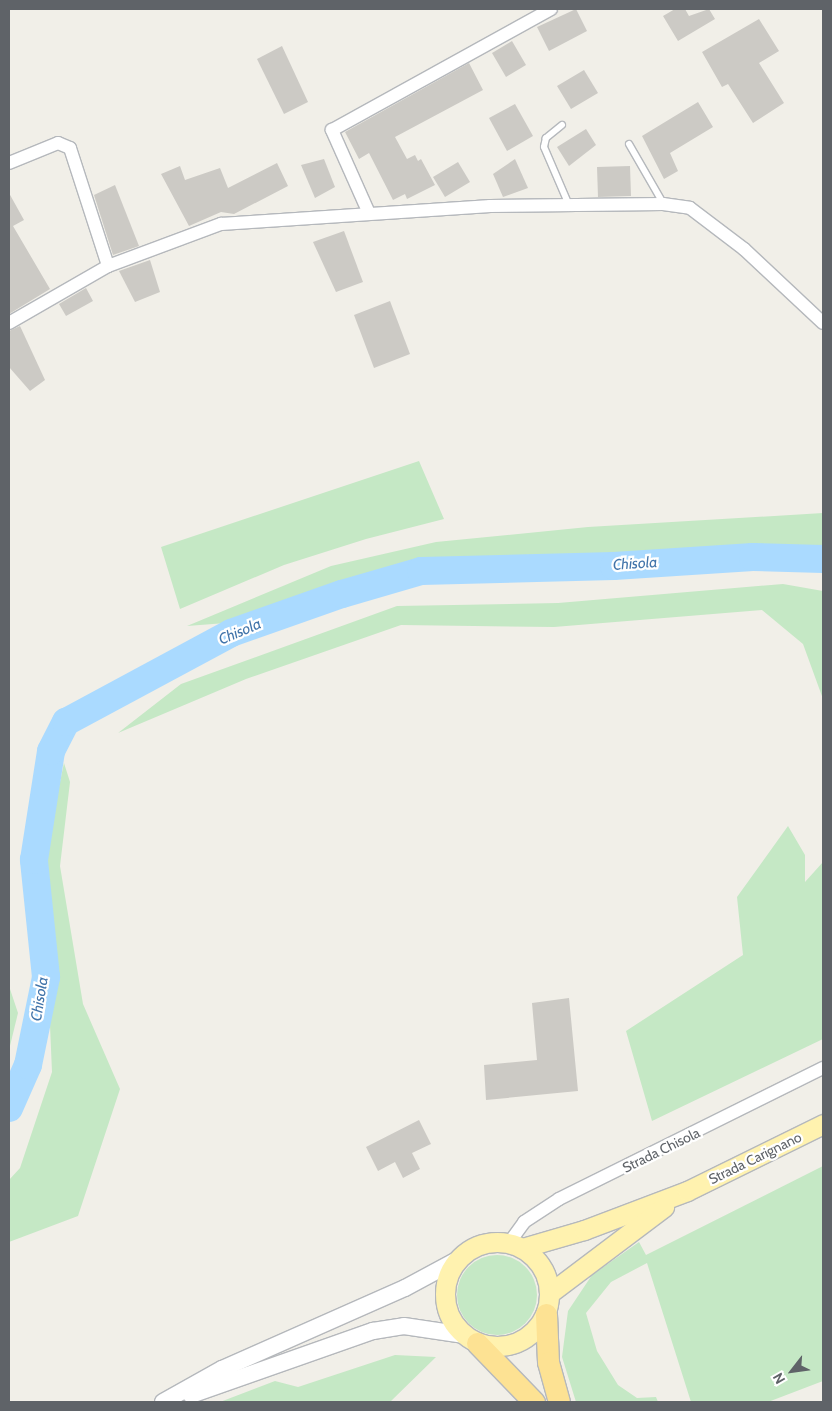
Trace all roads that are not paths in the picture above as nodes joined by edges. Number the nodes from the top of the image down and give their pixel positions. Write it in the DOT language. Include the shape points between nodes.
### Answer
graph roads {
  1 [pos="551,9"];
  2 [pos="562,125"];
  3 [pos="629,144"];
  4 [pos="9,163"];
  5 [pos="663,204"];
  6 [pos="569,205"];
  7 [pos="368,211"];
  8 [pos="108,266"];
  9 [pos="9,323"];
  10 [pos="823,323"];
  11 [pos="823,1068"];
  12 [pos="823,1124"];
  13 [pos="687,1191"];
  14 [pos="516,1246"];
  15 [pos="457,1260"];
  16 [pos="550,1293"];
  17 [pos="546,1314"];
  18 [pos="470,1339"];
  19 [pos="163,1402"];
  20 [pos="170,1402"];
  21 [pos="534,1402"];
  22 [pos="559,1402"];
  1 -- 7 [label="street" via="332,130"];
  2 -- 6 [label="lane" via="546,138 544,147"];
  3 -- 5 [label="lane"];
  4 -- 8 [label="street" via="58,143 70,148"];
  5 -- 6 [label="street"];
  5 -- 10 [label="street" via="690,208 744,249"];
  6 -- 7 [label="street"];
  7 -- 8 [label="street" via="221,224"];
  8 -- 9 [label="street"];
  11 -- 14 [label="street, Strada Chisola" via="559,1199 524,1222"];
  12 -- 13 [label="main road, Strada Carignano"];
  13 -- 14 [label="main road" via="584,1230"];
  13 -- 16 [label="main road"];
  14 -- 15 [label="main road" via="477,1246"];
  14 -- 16 [label="main road" via="542,1267"];
  15 -- 18 [label="main road" via="446,1280 444,1295 447,1310"];
  15 -- 19 [label="main road" via="405,1288 222,1369"];
  16 -- 17 [label="main road"];
  17 -- 18 [label="main road" via="525,1340 493,1347"];
  17 -- 22 [label="highway" via="548,1362"];
  18 -- 20 [label="main road" via="404,1326 373,1331"];
  18 -- 21 [label="highway"];
}
